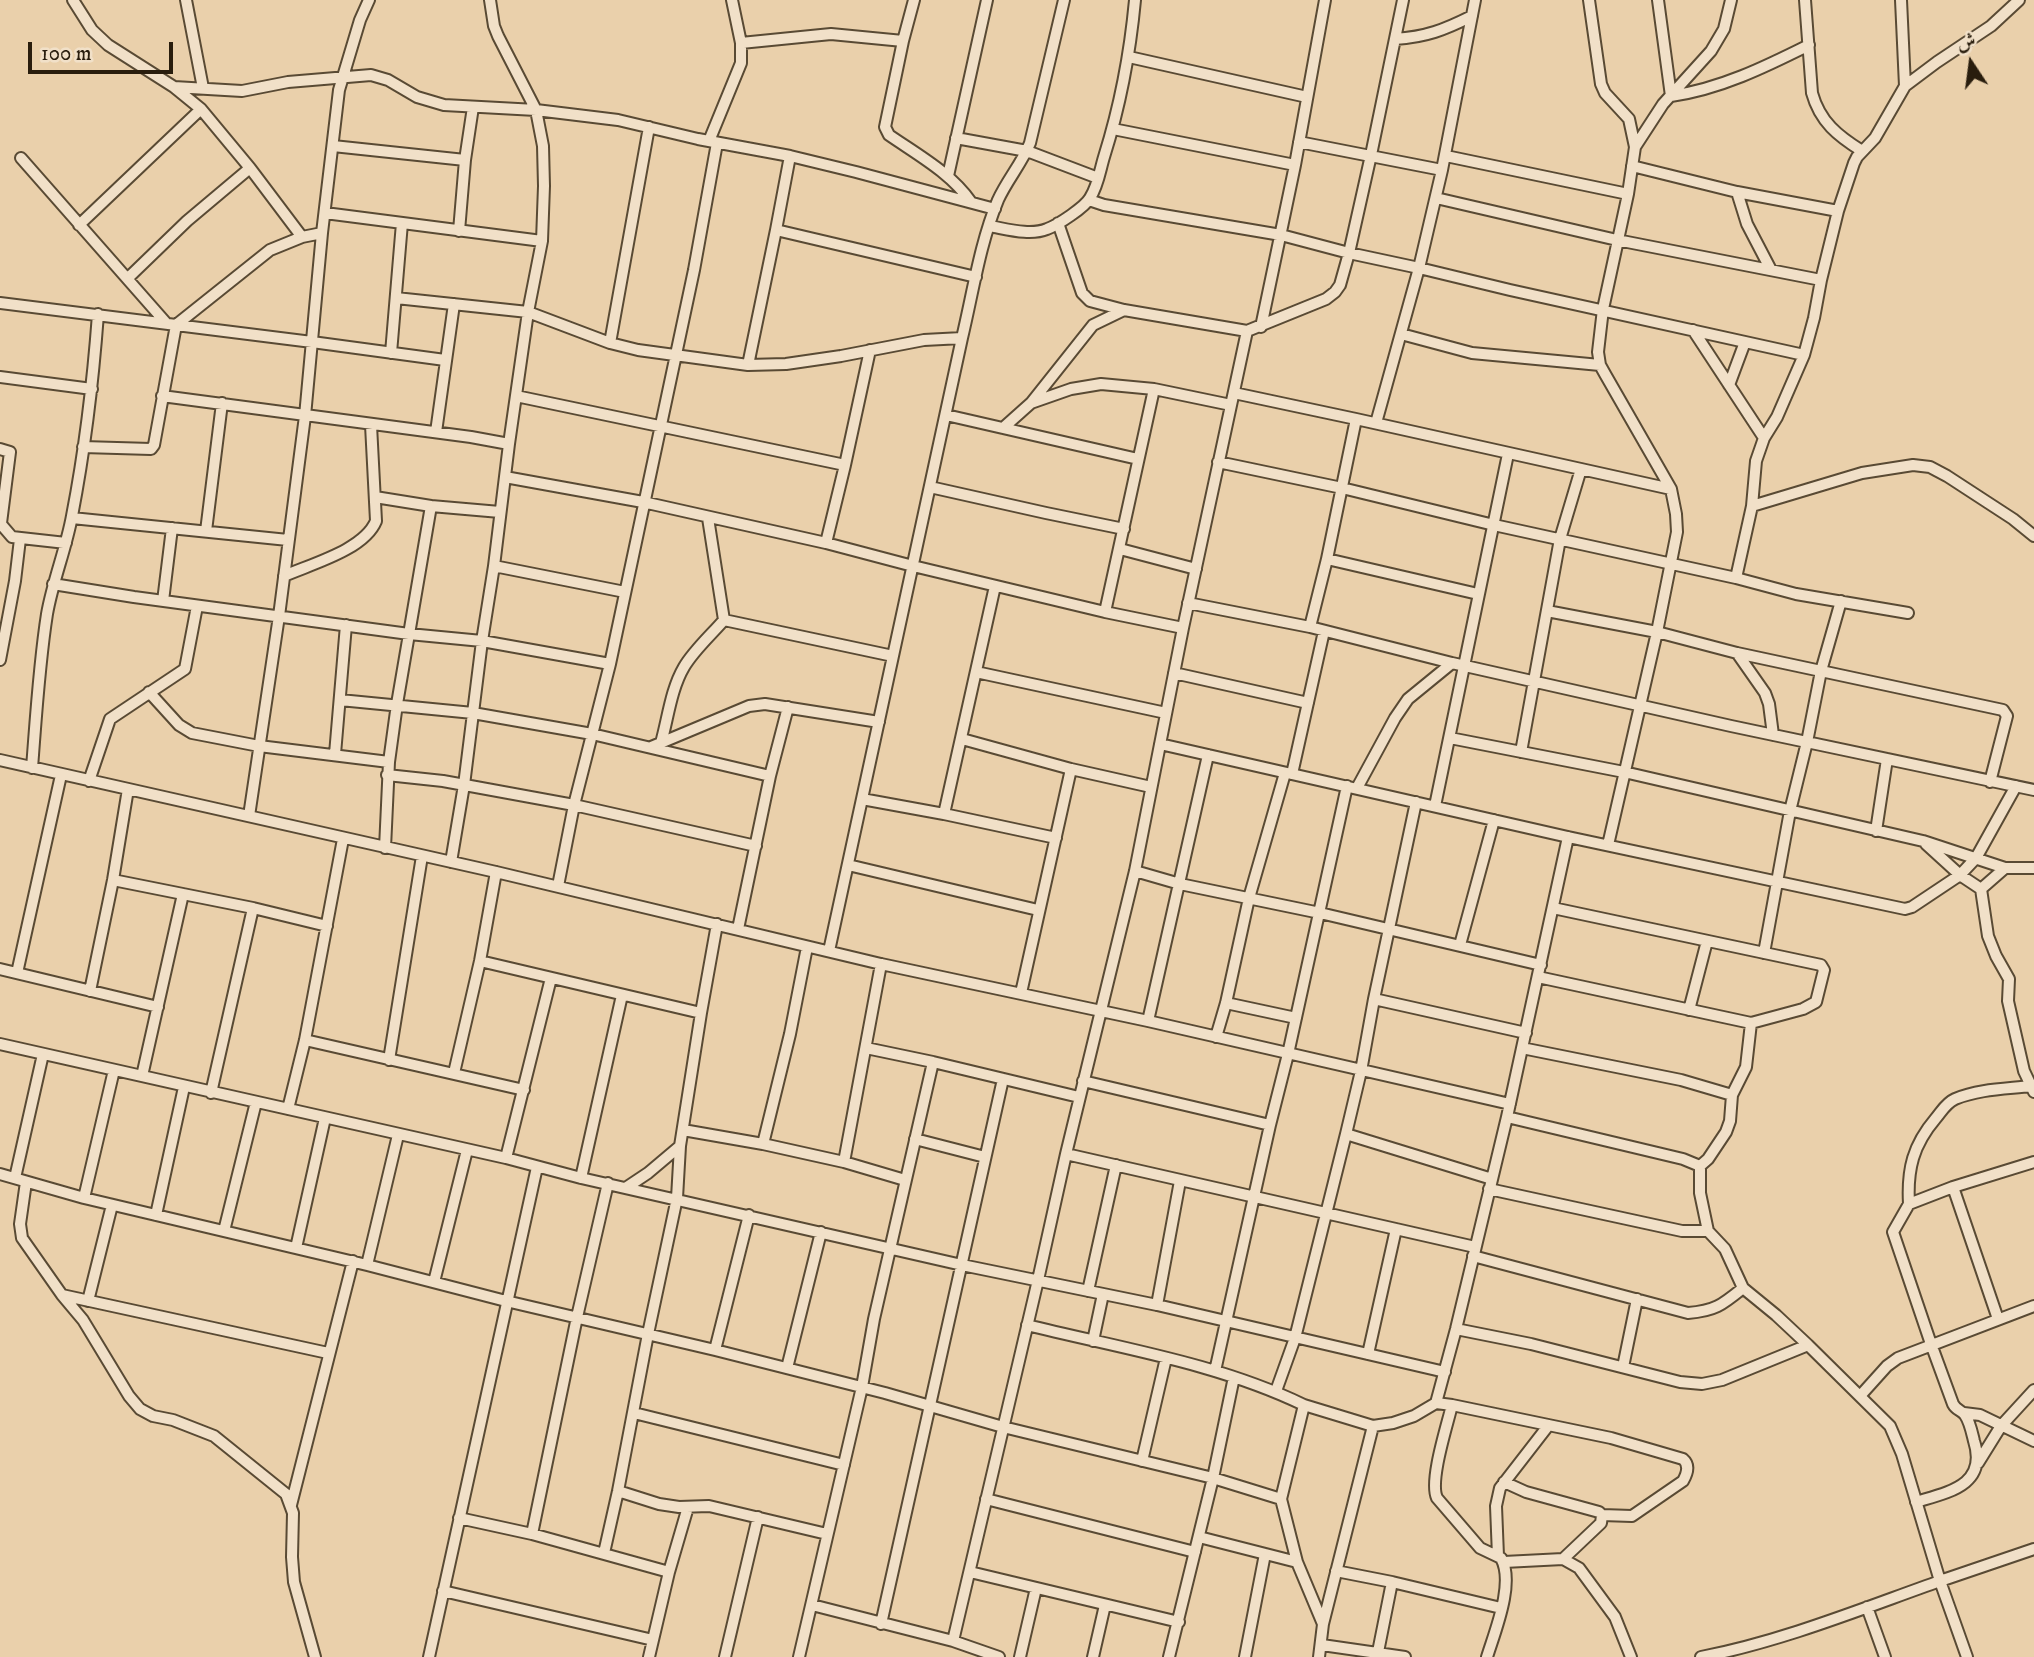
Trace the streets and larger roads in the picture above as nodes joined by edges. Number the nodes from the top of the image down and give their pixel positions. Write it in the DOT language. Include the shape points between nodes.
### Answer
graph roads {
  1 [pos="73,0"];
  2 [pos="186,0"];
  3 [pos="369,0"];
  4 [pos="491,0"];
  5 [pos="732,0"];
  6 [pos="914,0"];
  7 [pos="987,0"];
  8 [pos="1064,0"];
  9 [pos="1135,0"];
  10 [pos="1325,0"];
  11 [pos="1404,0"];
  12 [pos="1475,0"];
  13 [pos="1589,0"];
  14 [pos="1658,0"];
  15 [pos="1731,0"];
  16 [pos="1805,0"];
  17 [pos="1901,0"];
  18 [pos="2019,0"];
  19 [pos="1472,16"];
  20 [pos="1395,38"];
  21 [pos="903,41"];
  22 [pos="741,43"];
  23 [pos="1809,45"];
  24 [pos="1129,57"];
  25 [pos="342,79"];
  26 [pos="1905,86"];
  27 [pos="174,87"];
  28 [pos="203,88"];
  29 [pos="1671,96"];
  30 [pos="1307,97"];
  31 [pos="473,107"];
  32 [pos="201,110"];
  33 [pos="536,110"];
  34 [pos="649,127"];
  35 [pos="1113,129"];
  36 [pos="956,138"];
  37 [pos="713,142"];
  38 [pos="1299,142"];
  39 [pos="332,146"];
  40 [pos="1635,147"];
  41 [pos="1027,151"];
  42 [pos="1862,151"];
  43 [pos="1371,155"];
  44 [pos="790,156"];
  45 [pos="1446,156"];
  46 [pos="21,158"];
  47 [pos="465,160"];
  48 [pos="1295,165"];
  49 [pos="1632,166"];
  50 [pos="250,168"];
  51 [pos="1442,170"];
  52 [pos="948,176"];
  53 [pos="1098,178"];
  54 [pos="1737,192"];
  55 [pos="1628,194"];
  56 [pos="1436,198"];
  57 [pos="1089,200"];
  58 [pos="971,202"];
  59 [pos="995,209"];
  60 [pos="1839,211"];
  61 [pos="325,213"];
  62 [pos="402,223"];
  63 [pos="1058,223"];
  64 [pos="79,225"];
  65 [pos="989,226"];
  66 [pos="459,230"];
  67 [pos="776,230"];
  68 [pos="322,233"];
  69 [pos="1281,234"];
  70 [pos="302,237"];
  71 [pos="1617,240"];
  72 [pos="542,241"];
  73 [pos="1349,253"];
  74 [pos="1419,268"];
  75 [pos="1771,270"];
  76 [pos="976,277"];
  77 [pos="128,278"];
  78 [pos="1821,280"];
  79 [pos="396,298"];
  80 [pos="0,303"];
  81 [pos="454,304"];
  82 [pos="1603,309"];
  83 [pos="1124,310"];
  84 [pos="528,312"];
  85 [pos="98,314"];
  86 [pos="172,324"];
  87 [pos="1261,327"];
  88 [pos="1693,330"];
  89 [pos="1247,331"];
  90 [pos="1401,334"];
  91 [pos="961,338"];
  92 [pos="312,342"];
  93 [pos="1745,342"];
  94 [pos="611,343"];
  95 [pos="870,350"];
  96 [pos="391,353"];
  97 [pos="1804,355"];
  98 [pos="675,356"];
  99 [pos="445,360"];
  100 [pos="748,365"];
  101 [pos="1601,365"];
  102 [pos="0,377"];
  103 [pos="1729,385"];
  104 [pos="92,389"];
  105 [pos="1154,389"];
  106 [pos="1234,393"];
  107 [pos="162,396"];
  108 [pos="516,396"];
  109 [pos="222,403"];
  110 [pos="1031,403"];
  111 [pos="1231,405"];
  112 [pos="305,415"];
  113 [pos="946,415"];
  114 [pos="1356,419"];
  115 [pos="1376,423"];
  116 [pos="371,425"];
  117 [pos="660,426"];
  118 [pos="1003,428"];
  119 [pos="436,432"];
  120 [pos="1764,438"];
  121 [pos="509,444"];
  122 [pos="83,447"];
  123 [pos="0,449"];
  124 [pos="1508,454"];
  125 [pos="1138,459"];
  126 [pos="1218,463"];
  127 [pos="845,465"];
  128 [pos="1581,470"];
  129 [pos="505,477"];
  130 [pos="930,486"];
  131 [pos="1342,488"];
  132 [pos="1671,489"];
  133 [pos="375,497"];
  134 [pos="643,502"];
  135 [pos="431,506"];
  136 [pos="1752,506"];
  137 [pos="500,512"];
  138 [pos="72,518"];
  139 [pos="708,518"];
  140 [pos="0,523"];
  141 [pos="1494,525"];
  142 [pos="172,528"];
  143 [pos="1124,529"];
  144 [pos="205,531"];
  145 [pos="2034,536"];
  146 [pos="20,539"];
  147 [pos="1560,539"];
  148 [pos="288,540"];
  149 [pos="66,543"];
  150 [pos="826,543"];
  151 [pos="1120,549"];
  152 [pos="1327,559"];
  153 [pos="1671,564"];
  154 [pos="494,566"];
  155 [pos="913,566"];
  156 [pos="1196,569"];
  157 [pos="284,576"];
  158 [pos="1736,578"];
  159 [pos="53,584"];
  160 [pos="995,586"];
  161 [pos="625,592"];
  162 [pos="1478,594"];
  163 [pos="163,601"];
  164 [pos="1841,601"];
  165 [pos="1188,603"];
  166 [pos="197,606"];
  167 [pos="1547,611"];
  168 [pos="1105,612"];
  169 [pos="1908,613"];
  170 [pos="279,616"];
  171 [pos="724,620"];
  172 [pos="346,625"];
  173 [pos="1183,628"];
  174 [pos="1310,628"];
  175 [pos="1324,631"];
  176 [pos="1657,632"];
  177 [pos="409,634"];
  178 [pos="482,641"];
  179 [pos="1737,653"];
  180 [pos="893,656"];
  181 [pos="0,660"];
  182 [pos="1452,663"];
  183 [pos="610,664"];
  184 [pos="1464,665"];
  185 [pos="976,671"];
  186 [pos="1821,671"];
  187 [pos="1174,673"];
  188 [pos="1534,680"];
  189 [pos="149,691"];
  190 [pos="340,700"];
  191 [pos="1308,703"];
  192 [pos="397,704"];
  193 [pos="1640,705"];
  194 [pos="788,708"];
  195 [pos="473,713"];
  196 [pos="1166,713"];
  197 [pos="879,722"];
  198 [pos="592,734"];
  199 [pos="1773,735"];
  200 [pos="1450,737"];
  201 [pos="962,739"];
  202 [pos="1807,742"];
  203 [pos="1160,744"];
  204 [pos="656,745"];
  205 [pos="259,746"];
  206 [pos="1521,752"];
  207 [pos="335,754"];
  208 [pos="1208,755"];
  209 [pos="1887,759"];
  210 [pos="0,760"];
  211 [pos="389,762"];
  212 [pos="32,768"];
  213 [pos="1071,769"];
  214 [pos="1624,772"];
  215 [pos="1288,773"];
  216 [pos="61,775"];
  217 [pos="387,775"];
  218 [pos="770,776"];
  219 [pos="89,781"];
  220 [pos="1990,782"];
  221 [pos="464,785"];
  222 [pos="2016,786"];
  223 [pos="1352,787"];
  224 [pos="1152,788"];
  225 [pos="128,789"];
  226 [pos="2034,790"];
  227 [pos="862,799"];
  228 [pos="1416,802"];
  229 [pos="574,805"];
  230 [pos="1435,806"];
  231 [pos="1790,811"];
  232 [pos="944,814"];
  233 [pos="249,816"];
  234 [pos="1494,820"];
  235 [pos="1876,831"];
  236 [pos="1569,837"];
  237 [pos="1056,838"];
  238 [pos="343,839"];
  239 [pos="1923,841"];
  240 [pos="1608,845"];
  241 [pos="756,846"];
  242 [pos="385,848"];
  243 [pos="422,856"];
  244 [pos="1976,858"];
  245 [pos="451,862"];
  246 [pos="848,865"];
  247 [pos="2006,868"];
  248 [pos="2034,869"];
  249 [pos="1135,871"];
  250 [pos="496,872"];
  251 [pos="1960,876"];
  252 [pos="113,880"];
  253 [pos="1776,883"];
  254 [pos="1180,884"];
  255 [pos="558,886"];
  256 [pos="1981,888"];
  257 [pos="183,894"];
  258 [pos="1249,898"];
  259 [pos="253,908"];
  260 [pos="1553,908"];
  261 [pos="1038,910"];
  262 [pos="1320,913"];
  263 [pos="717,924"];
  264 [pos="327,926"];
  265 [pos="738,929"];
  266 [pos="1388,930"];
  267 [pos="1707,941"];
  268 [pos="1460,945"];
  269 [pos="807,947"];
  270 [pos="829,951"];
  271 [pos="1764,953"];
  272 [pos="480,961"];
  273 [pos="881,964"];
  274 [pos="1541,965"];
  275 [pos="0,969"];
  276 [pos="17,973"];
  277 [pos="1538,977"];
  278 [pos="551,978"];
  279 [pos="90,991"];
  280 [pos="1021,993"];
  281 [pos="622,995"];
  282 [pos="1374,999"];
  283 [pos="1226,1003"];
  284 [pos="159,1006"];
  285 [pos="1689,1010"];
  286 [pos="1100,1011"];
  287 [pos="701,1013"];
  288 [pos="1296,1018"];
  289 [pos="1148,1021"];
  290 [pos="1751,1023"];
  291 [pos="1526,1033"];
  292 [pos="1216,1037"];
  293 [pos="305,1040"];
  294 [pos="0,1044"];
  295 [pos="866,1048"];
  296 [pos="1522,1048"];
  297 [pos="43,1054"];
  298 [pos="1288,1054"];
  299 [pos="388,1060"];
  300 [pos="933,1062"];
  301 [pos="114,1070"];
  302 [pos="1361,1071"];
  303 [pos="454,1073"];
  304 [pos="142,1076"];
  305 [pos="1003,1079"];
  306 [pos="1083,1081"];
  307 [pos="184,1087"];
  308 [pos="2033,1089"];
  309 [pos="524,1090"];
  310 [pos="211,1093"];
  311 [pos="1732,1095"];
  312 [pos="1079,1097"];
  313 [pos="256,1102"];
  314 [pos="1510,1104"];
  315 [pos="288,1109"];
  316 [pos="1507,1117"];
  317 [pos="325,1118"];
  318 [pos="1270,1125"];
  319 [pos="683,1130"];
  320 [pos="1346,1134"];
  321 [pos="398,1135"];
  322 [pos="915,1139"];
  323 [pos="763,1144"];
  324 [pos="680,1146"];
  325 [pos="467,1150"];
  326 [pos="1066,1154"];
  327 [pos="985,1157"];
  328 [pos="506,1158"];
  329 [pos="844,1162"];
  330 [pos="2034,1162"];
  331 [pos="1116,1165"];
  332 [pos="1700,1166"];
  333 [pos="537,1167"];
  334 [pos="0,1174"];
  335 [pos="15,1178"];
  336 [pos="581,1178"];
  337 [pos="905,1180"];
  338 [pos="1180,1181"];
  339 [pos="26,1182"];
  340 [pos="608,1184"];
  341 [pos="1491,1184"];
  342 [pos="1953,1186"];
  343 [pos="627,1187"];
  344 [pos="1254,1197"];
  345 [pos="84,1198"];
  346 [pos="677,1198"];
  347 [pos="1909,1204"];
  348 [pos="112,1205"];
  349 [pos="1326,1212"];
  350 [pos="156,1215"];
  351 [pos="749,1215"];
  352 [pos="1396,1229"];
  353 [pos="224,1231"];
  354 [pos="1708,1231"];
  355 [pos="821,1232"];
  356 [pos="296,1248"];
  357 [pos="891,1248"];
  358 [pos="1474,1252"];
  359 [pos="353,1261"];
  360 [pos="367,1265"];
  361 [pos="962,1265"];
  362 [pos="1038,1280"];
  363 [pos="434,1282"];
  364 [pos="1743,1288"];
  365 [pos="1088,1291"];
  366 [pos="1104,1294"];
  367 [pos="62,1295"];
  368 [pos="1637,1299"];
  369 [pos="88,1301"];
  370 [pos="506,1301"];
  371 [pos="1157,1305"];
  372 [pos="2034,1306"];
  373 [pos="577,1317"];
  374 [pos="1998,1319"];
  375 [pos="1226,1321"];
  376 [pos="1027,1325"];
  377 [pos="1457,1329"];
  378 [pos="648,1334"];
  379 [pos="1295,1338"];
  380 [pos="1093,1341"];
  381 [pos="1931,1344"];
  382 [pos="1808,1345"];
  383 [pos="715,1350"];
  384 [pos="328,1353"];
  385 [pos="1368,1354"];
  386 [pos="1166,1358"];
  387 [pos="1623,1367"];
  388 [pos="787,1368"];
  389 [pos="1215,1371"];
  390 [pos="1445,1372"];
  391 [pos="1234,1377"];
  392 [pos="862,1387"];
  393 [pos="2034,1390"];
  394 [pos="1276,1391"];
  395 [pos="1860,1395"];
  396 [pos="1436,1403"];
  397 [pos="1304,1405"];
  398 [pos="1452,1405"];
  399 [pos="931,1406"];
  400 [pos="634,1413"];
  401 [pos="1964,1413"];
  402 [pos="1373,1426"];
  403 [pos="1548,1426"];
  404 [pos="2001,1426"];
  405 [pos="1003,1427"];
  406 [pos="2034,1441"];
  407 [pos="1142,1461"];
  408 [pos="1978,1463"];
  409 [pos="844,1465"];
  410 [pos="1213,1478"];
  411 [pos="1504,1482"];
  412 [pos="618,1491"];
  413 [pos="986,1499"];
  414 [pos="1281,1499"];
  415 [pos="1916,1502"];
  416 [pos="291,1505"];
  417 [pos="688,1507"];
  418 [pos="1602,1516"];
  419 [pos="758,1517"];
  420 [pos="459,1518"];
  421 [pos="532,1534"];
  422 [pos="827,1534"];
  423 [pos="1199,1537"];
  424 [pos="2034,1549"];
  425 [pos="1195,1552"];
  426 [pos="604,1553"];
  427 [pos="1265,1554"];
  428 [pos="1501,1559"];
  429 [pos="1563,1559"];
  430 [pos="1297,1562"];
  431 [pos="669,1572"];
  432 [pos="970,1572"];
  433 [pos="1336,1572"];
  434 [pos="1940,1581"];
  435 [pos="1392,1582"];
  436 [pos="1036,1588"];
  437 [pos="443,1591"];
  438 [pos="812,1605"];
  439 [pos="1105,1605"];
  440 [pos="1867,1607"];
  441 [pos="1501,1608"];
  442 [pos="1179,1622"];
  443 [pos="881,1624"];
  444 [pos="1323,1624"];
  445 [pos="653,1640"];
  446 [pos="953,1641"];
  447 [pos="1322,1645"];
  448 [pos="1378,1652"];
  449 [pos="1722,1655"];
  450 [pos="315,1657"];
  451 [pos="429,1657"];
  452 [pos="649,1657"];
  453 [pos="725,1657"];
  454 [pos="799,1657"];
  455 [pos="999,1657"];
  456 [pos="1020,1657"];
  457 [pos="1093,1657"];
  458 [pos="1170,1657"];
  459 [pos="1245,1657"];
  460 [pos="1319,1657"];
  461 [pos="1405,1657"];
  462 [pos="1487,1657"];
  463 [pos="1631,1657"];
  464 [pos="1701,1657"];
  465 [pos="1885,1657"];
  466 [pos="1967,1657"];
  1 -- 27 [label="street" via="108,45"];
  2 -- 28 [label="street"];
  3 -- 25 [label="street"];
  4 -- 33 [label="street" via="498,36"];
  5 -- 22 [label="street"];
  6 -- 21 [label="street"];
  7 -- 36 [label="street"];
  8 -- 41 [label="street"];
  9 -- 24 [label="street"];
  10 -- 30 [label="street"];
  11 -- 20 [label="street"];
  12 -- 19 [label="street"];
  13 -- 40 [label="street" via="1601,83 1629,119"];
  14 -- 29 [label="street"];
  15 -- 29 [label="street" via="1724,29 1711,51"];
  16 -- 23 [label="street"];
  17 -- 26 [label="street"];
  18 -- 26 [label="street" via="1991,26"];
  19 -- 20 [label="street" via="1446,30"];
  19 -- 45 [label="street"];
  20 -- 43 [label="street"];
  21 -- 22 [label="street" via="831,34"];
  21 -- 52 [label="street" via="885,127 889,135"];
  22 -- 37 [label="street" via="741,63"];
  23 -- 29 [label="street" via="1732,80"];
  23 -- 42 [label="street" via="1815,105 1832,129"];
  24 -- 30 [label="street"];
  24 -- 35 [label="street"];
  25 -- 28 [label="street" via="242,91"];
  25 -- 31 [label="street" via="379,76 417,97"];
  25 -- 39 [label="street"];
  26 -- 42 [label="street" via="1875,138"];
  27 -- 28 [label="street"];
  27 -- 32 [label="street"];
  29 -- 40 [label="street"];
  30 -- 38 [label="street"];
  31 -- 33 [label="street"];
  31 -- 47 [label="street"];
  32 -- 50 [label="street"];
  32 -- 64 [label="street"];
  33 -- 34 [label="street"];
  33 -- 72 [label="street" via="543,146"];
  34 -- 37 [label="street"];
  34 -- 94 [label="street"];
  35 -- 48 [label="street"];
  35 -- 53 [label="street"];
  36 -- 41 [label="street"];
  36 -- 52 [label="street"];
  37 -- 44 [label="street"];
  37 -- 98 [label="street" via="694,270"];
  38 -- 43 [label="street"];
  38 -- 48 [label="street"];
  39 -- 47 [label="street"];
  39 -- 61 [label="street"];
  40 -- 49 [label="street"];
  41 -- 53 [label="street"];
  41 -- 59 [label="street"];
  42 -- 60 [label="street"];
  43 -- 51 [label="street"];
  43 -- 73 [label="street"];
  44 -- 58 [label="street"];
  44 -- 67 [label="street"];
  45 -- 51 [label="street"];
  45 -- 55 [label="street"];
  46 -- 64 [label="street"];
  47 -- 66 [label="street"];
  48 -- 69 [label="street"];
  49 -- 54 [label="street"];
  49 -- 55 [label="street"];
  50 -- 70 [label="street"];
  50 -- 77 [label="street"];
  51 -- 56 [label="street"];
  52 -- 58 [label="street"];
  53 -- 57 [label="street"];
  54 -- 60 [label="street"];
  54 -- 75 [label="street" via="1747,224"];
  55 -- 71 [label="street"];
  56 -- 71 [label="street"];
  56 -- 74 [label="street"];
  57 -- 63 [label="street"];
  57 -- 69 [label="street"];
  58 -- 59 [label="street"];
  59 -- 65 [label="street"];
  60 -- 78 [label="street"];
  61 -- 62 [label="street"];
  61 -- 68 [label="street"];
  62 -- 66 [label="street"];
  62 -- 79 [label="street"];
  63 -- 65 [label="street" via="1034,232"];
  63 -- 83 [label="street" via="1084,297"];
  64 -- 77 [label="street"];
  65 -- 76 [label="street"];
  66 -- 72 [label="street"];
  67 -- 76 [label="street"];
  67 -- 100 [label="street"];
  68 -- 70 [label="street"];
  68 -- 92 [label="street"];
  69 -- 73 [label="street"];
  69 -- 87 [label="street"];
  70 -- 86 [label="street" via="270,250"];
  71 -- 75 [label="street"];
  71 -- 82 [label="street"];
  72 -- 84 [label="street"];
  73 -- 74 [label="street"];
  73 -- 87 [label="street" via="1335,292"];
  74 -- 82 [label="street"];
  74 -- 90 [label="street"];
  75 -- 78 [label="street"];
  76 -- 91 [label="street"];
  77 -- 86 [label="street"];
  78 -- 97 [label="street"];
  79 -- 81 [label="street"];
  79 -- 96 [label="street"];
  80 -- 85 [label="street"];
  81 -- 84 [label="street"];
  81 -- 99 [label="street"];
  82 -- 88 [label="street"];
  82 -- 101 [label="street"];
  83 -- 89 [label="street"];
  83 -- 110 [label="street" via="1093,326"];
  84 -- 94 [label="street"];
  84 -- 108 [label="street"];
  85 -- 86 [label="street"];
  85 -- 104 [label="street"];
  86 -- 92 [label="street"];
  86 -- 107 [label="street"];
  87 -- 89 [label="street"];
  88 -- 93 [label="street"];
  88 -- 103 [label="street"];
  89 -- 106 [label="street"];
  90 -- 101 [label="street" via="1472,352"];
  90 -- 115 [label="street"];
  91 -- 95 [label="street"];
  91 -- 113 [label="street"];
  92 -- 96 [label="street"];
  92 -- 112 [label="street"];
  93 -- 97 [label="street"];
  93 -- 103 [label="street"];
  94 -- 98 [label="street"];
  95 -- 100 [label="street" via="786,364"];
  95 -- 127 [label="street"];
  96 -- 99 [label="street"];
  97 -- 120 [label="street"];
  98 -- 100 [label="street"];
  98 -- 117 [label="street"];
  99 -- 119 [label="street"];
  101 -- 132 [label="street"];
  102 -- 104 [label="street"];
  103 -- 120 [label="street"];
  104 -- 122 [label="street"];
  105 -- 110 [label="street" via="1101,384"];
  105 -- 111 [label="street"];
  105 -- 125 [label="street"];
  106 -- 111 [label="street"];
  106 -- 114 [label="street"];
  107 -- 109 [label="street"];
  107 -- 122 [label="street" via="151,449"];
  108 -- 117 [label="street"];
  108 -- 121 [label="street"];
  109 -- 112 [label="street"];
  109 -- 144 [label="street"];
  110 -- 118 [label="street"];
  111 -- 126 [label="street"];
  112 -- 116 [label="street"];
  112 -- 148 [label="street"];
  113 -- 118 [label="street"];
  113 -- 130 [label="street"];
  114 -- 115 [label="street"];
  114 -- 131 [label="street"];
  115 -- 124 [label="street"];
  116 -- 119 [label="street"];
  116 -- 133 [label="street"];
  117 -- 127 [label="street"];
  117 -- 134 [label="street"];
  118 -- 125 [label="street"];
  119 -- 121 [label="street"];
  120 -- 136 [label="street" via="1756,461"];
  121 -- 129 [label="street"];
  122 -- 138 [label="street"];
  123 -- 140 [label="street" via="10,451"];
  124 -- 128 [label="street"];
  124 -- 141 [label="street"];
  125 -- 143 [label="street"];
  126 -- 131 [label="street"];
  126 -- 156 [label="street"];
  127 -- 150 [label="street"];
  128 -- 132 [label="street"];
  128 -- 147 [label="street"];
  129 -- 134 [label="street"];
  129 -- 137 [label="street"];
  130 -- 143 [label="street"];
  130 -- 155 [label="street"];
  131 -- 141 [label="street"];
  131 -- 152 [label="street"];
  132 -- 153 [label="street" via="1677,532"];
  133 -- 135 [label="street"];
  133 -- 157 [label="street" via="376,521 364,539"];
  134 -- 139 [label="street"];
  134 -- 161 [label="street"];
  135 -- 137 [label="street"];
  135 -- 177 [label="street"];
  136 -- 145 [label="street" via="1862,472 1913,465 1947,476"];
  136 -- 158 [label="street"];
  137 -- 154 [label="street"];
  138 -- 142 [label="street"];
  138 -- 149 [label="street"];
  139 -- 150 [label="street"];
  139 -- 171 [label="street"];
  140 -- 146 [label="street" via="8,534"];
  141 -- 147 [label="street"];
  141 -- 162 [label="street"];
  142 -- 144 [label="street"];
  142 -- 163 [label="street"];
  143 -- 151 [label="street"];
  144 -- 148 [label="street"];
  146 -- 149 [label="street"];
  146 -- 181 [label="street"];
  147 -- 153 [label="street"];
  147 -- 167 [label="street"];
  148 -- 157 [label="street"];
  149 -- 159 [label="street"];
  150 -- 155 [label="street"];
  151 -- 156 [label="street"];
  151 -- 168 [label="street"];
  152 -- 162 [label="street"];
  152 -- 174 [label="street"];
  153 -- 158 [label="street"];
  153 -- 176 [label="street"];
  154 -- 161 [label="street"];
  154 -- 178 [label="street"];
  155 -- 160 [label="street"];
  155 -- 180 [label="street"];
  156 -- 165 [label="street"];
  157 -- 170 [label="street"];
  158 -- 164 [label="street"];
  159 -- 163 [label="street"];
  159 -- 212 [label="street"];
  160 -- 168 [label="street"];
  160 -- 185 [label="street"];
  161 -- 183 [label="street"];
  162 -- 184 [label="street"];
  163 -- 166 [label="street"];
  164 -- 169 [label="street"];
  164 -- 186 [label="street"];
  165 -- 173 [label="street"];
  165 -- 174 [label="street"];
  166 -- 170 [label="street"];
  166 -- 189 [label="street" via="185,669"];
  167 -- 176 [label="street"];
  167 -- 188 [label="street"];
  168 -- 173 [label="street"];
  170 -- 172 [label="street"];
  170 -- 205 [label="street"];
  171 -- 180 [label="street"];
  171 -- 204 [label="street" via="682,670"];
  172 -- 177 [label="street"];
  172 -- 190 [label="street"];
  173 -- 187 [label="street"];
  174 -- 175 [label="street"];
  175 -- 182 [label="street"];
  175 -- 191 [label="street"];
  176 -- 179 [label="street"];
  176 -- 193 [label="street"];
  177 -- 178 [label="street"];
  177 -- 192 [label="street"];
  178 -- 183 [label="street"];
  178 -- 195 [label="street"];
  179 -- 186 [label="street"];
  179 -- 199 [label="street" via="1765,693"];
  180 -- 197 [label="street"];
  182 -- 184 [label="street"];
  182 -- 223 [label="street" via="1408,699"];
  183 -- 198 [label="street"];
  184 -- 188 [label="street"];
  184 -- 200 [label="street"];
  185 -- 196 [label="street"];
  185 -- 201 [label="street"];
  186 -- 202 [label="street"];
  186 -- 220 [label="street" via="2003,710 2007,716"];
  187 -- 191 [label="street"];
  187 -- 196 [label="street"];
  188 -- 193 [label="street"];
  188 -- 206 [label="street"];
  189 -- 205 [label="street" via="192,733"];
  189 -- 219 [label="street" via="110,719"];
  190 -- 192 [label="street"];
  190 -- 207 [label="street"];
  191 -- 215 [label="street"];
  192 -- 195 [label="street"];
  192 -- 211 [label="street"];
  193 -- 199 [label="street"];
  193 -- 214 [label="street"];
  194 -- 197 [label="street"];
  194 -- 204 [label="street" via="749,706"];
  194 -- 218 [label="street"];
  195 -- 198 [label="street"];
  195 -- 221 [label="street"];
  196 -- 203 [label="street"];
  197 -- 227 [label="street"];
  198 -- 204 [label="street"];
  198 -- 229 [label="street"];
  199 -- 202 [label="street"];
  200 -- 206 [label="street"];
  200 -- 230 [label="street"];
  201 -- 213 [label="street"];
  201 -- 232 [label="street"];
  202 -- 209 [label="street"];
  202 -- 231 [label="street"];
  203 -- 208 [label="street"];
  203 -- 224 [label="street"];
  204 -- 218 [label="street"];
  205 -- 207 [label="street"];
  205 -- 233 [label="street"];
  206 -- 214 [label="street"];
  207 -- 211 [label="street"];
  208 -- 215 [label="street"];
  208 -- 254 [label="street"];
  209 -- 220 [label="street"];
  209 -- 235 [label="street"];
  210 -- 212 [label="street"];
  211 -- 217 [label="street"];
  212 -- 216 [label="street"];
  213 -- 224 [label="street"];
  213 -- 237 [label="street"];
  214 -- 231 [label="street"];
  214 -- 240 [label="street"];
  215 -- 223 [label="street"];
  215 -- 258 [label="street"];
  216 -- 219 [label="street"];
  216 -- 276 [label="street"];
  217 -- 221 [label="street"];
  217 -- 242 [label="street"];
  218 -- 241 [label="street"];
  219 -- 225 [label="street"];
  220 -- 222 [label="street"];
  221 -- 229 [label="street"];
  221 -- 245 [label="street"];
  222 -- 226 [label="street"];
  222 -- 244 [label="street"];
  223 -- 228 [label="street"];
  223 -- 262 [label="street"];
  224 -- 249 [label="street"];
  225 -- 233 [label="street"];
  225 -- 252 [label="street"];
  227 -- 232 [label="street"];
  227 -- 246 [label="street"];
  228 -- 230 [label="street"];
  228 -- 266 [label="street"];
  229 -- 241 [label="street"];
  229 -- 255 [label="street"];
  230 -- 234 [label="street"];
  231 -- 235 [label="street"];
  231 -- 253 [label="street"];
  232 -- 237 [label="street"];
  233 -- 238 [label="street"];
  234 -- 236 [label="street"];
  234 -- 268 [label="street"];
  235 -- 239 [label="street"];
  236 -- 240 [label="street"];
  236 -- 260 [label="street"];
  237 -- 261 [label="street"];
  238 -- 242 [label="street"];
  238 -- 264 [label="street"];
  239 -- 244 [label="street"];
  239 -- 251 [label="street"];
  240 -- 253 [label="street"];
  241 -- 265 [label="street"];
  242 -- 243 [label="street"];
  243 -- 245 [label="street"];
  243 -- 299 [label="street"];
  244 -- 247 [label="street"];
  244 -- 251 [label="street"];
  245 -- 250 [label="street"];
  246 -- 261 [label="street"];
  246 -- 270 [label="street"];
  247 -- 248 [label="street"];
  247 -- 256 [label="street"];
  249 -- 254 [label="street"];
  249 -- 286 [label="street"];
  250 -- 255 [label="street"];
  250 -- 272 [label="street"];
  251 -- 253 [label="street" via="1905,909"];
  251 -- 256 [label="street"];
  252 -- 257 [label="street"];
  252 -- 279 [label="street"];
  253 -- 271 [label="street"];
  254 -- 258 [label="street"];
  254 -- 289 [label="street"];
  255 -- 263 [label="street"];
  256 -- 308 [label="street" via="1988,936 2009,979 2008,1001 2024,1071"];
  257 -- 259 [label="street"];
  257 -- 284 [label="street"];
  258 -- 262 [label="street"];
  258 -- 283 [label="street"];
  259 -- 264 [label="street"];
  259 -- 310 [label="street"];
  260 -- 267 [label="street"];
  260 -- 274 [label="street"];
  261 -- 280 [label="street"];
  262 -- 266 [label="street"];
  262 -- 288 [label="street"];
  263 -- 265 [label="street"];
  263 -- 287 [label="street"];
  264 -- 293 [label="street"];
  265 -- 269 [label="street"];
  266 -- 268 [label="street"];
  266 -- 282 [label="street"];
  267 -- 271 [label="street"];
  267 -- 285 [label="street"];
  268 -- 274 [label="street"];
  269 -- 270 [label="street"];
  269 -- 323 [label="street"];
  270 -- 273 [label="street"];
  271 -- 290 [label="street" via="1821,965 1824,970 1813,1005"];
  272 -- 278 [label="street"];
  272 -- 303 [label="street"];
  273 -- 280 [label="street"];
  273 -- 295 [label="street"];
  274 -- 277 [label="street"];
  275 -- 276 [label="street"];
  276 -- 279 [label="street"];
  277 -- 285 [label="street"];
  277 -- 291 [label="street"];
  278 -- 281 [label="street"];
  278 -- 309 [label="street"];
  279 -- 284 [label="street"];
  280 -- 286 [label="street"];
  281 -- 287 [label="street"];
  281 -- 336 [label="street"];
  282 -- 291 [label="street"];
  282 -- 302 [label="street"];
  283 -- 288 [label="street"];
  283 -- 292 [label="street"];
  284 -- 304 [label="street"];
  285 -- 290 [label="street"];
  286 -- 289 [label="street"];
  286 -- 306 [label="street"];
  287 -- 319 [label="street"];
  288 -- 298 [label="street"];
  289 -- 292 [label="street"];
  290 -- 311 [label="street" via="1746,1067"];
  291 -- 296 [label="street"];
  292 -- 298 [label="street"];
  293 -- 299 [label="street"];
  293 -- 315 [label="street"];
  294 -- 297 [label="street"];
  295 -- 300 [label="street"];
  295 -- 329 [label="street"];
  296 -- 311 [label="street"];
  296 -- 314 [label="street"];
  297 -- 301 [label="street"];
  297 -- 335 [label="street"];
  298 -- 302 [label="street"];
  298 -- 318 [label="street"];
  299 -- 303 [label="street"];
  300 -- 305 [label="street"];
  300 -- 322 [label="street"];
  301 -- 304 [label="street"];
  301 -- 345 [label="street"];
  302 -- 314 [label="street"];
  302 -- 320 [label="street"];
  303 -- 309 [label="street"];
  304 -- 307 [label="street"];
  305 -- 312 [label="street"];
  305 -- 327 [label="street"];
  306 -- 312 [label="street"];
  306 -- 318 [label="street"];
  307 -- 310 [label="street"];
  307 -- 350 [label="street"];
  308 -- 347 [label="street" via="1973,1093 1947,1104 1918,1142 1908,1178"];
  309 -- 328 [label="street"];
  310 -- 313 [label="street"];
  311 -- 332 [label="street" via="1726,1132"];
  312 -- 326 [label="street"];
  313 -- 315 [label="street"];
  313 -- 353 [label="street"];
  314 -- 316 [label="street"];
  315 -- 317 [label="street"];
  316 -- 332 [label="street" via="1683,1158"];
  316 -- 341 [label="street"];
  317 -- 321 [label="street"];
  317 -- 356 [label="street"];
  318 -- 344 [label="street"];
  319 -- 323 [label="street"];
  319 -- 324 [label="street"];
  320 -- 341 [label="street"];
  320 -- 349 [label="street"];
  321 -- 325 [label="street"];
  321 -- 360 [label="street"];
  322 -- 327 [label="street"];
  322 -- 337 [label="street"];
  323 -- 329 [label="street"];
  324 -- 343 [label="street"];
  324 -- 346 [label="street"];
  325 -- 328 [label="street"];
  325 -- 363 [label="street"];
  326 -- 331 [label="street"];
  326 -- 362 [label="street"];
  327 -- 361 [label="street"];
  328 -- 333 [label="street"];
  329 -- 337 [label="street"];
  330 -- 342 [label="street"];
  331 -- 338 [label="street"];
  331 -- 365 [label="street"];
  332 -- 354 [label="street"];
  333 -- 336 [label="street"];
  333 -- 370 [label="street"];
  334 -- 335 [label="street"];
  335 -- 339 [label="street"];
  336 -- 340 [label="street"];
  337 -- 357 [label="street"];
  338 -- 344 [label="street"];
  338 -- 371 [label="street"];
  339 -- 345 [label="street"];
  339 -- 367 [label="street" via="22,1238"];
  340 -- 343 [label="street"];
  340 -- 373 [label="street"];
  341 -- 354 [label="street" via="1682,1231"];
  341 -- 358 [label="street"];
  342 -- 347 [label="street"];
  342 -- 374 [label="street"];
  343 -- 346 [label="street"];
  344 -- 349 [label="street"];
  344 -- 375 [label="street"];
  345 -- 348 [label="street"];
  346 -- 351 [label="street"];
  346 -- 378 [label="street"];
  347 -- 381 [label="street" via="1893,1231"];
  348 -- 350 [label="street"];
  348 -- 369 [label="street"];
  349 -- 352 [label="street"];
  349 -- 379 [label="street"];
  350 -- 353 [label="street"];
  351 -- 355 [label="street"];
  351 -- 383 [label="street"];
  352 -- 358 [label="street"];
  352 -- 385 [label="street"];
  353 -- 356 [label="street"];
  354 -- 364 [label="street" via="1725,1249"];
  355 -- 357 [label="street"];
  355 -- 388 [label="street"];
  356 -- 359 [label="street"];
  357 -- 361 [label="street"];
  357 -- 392 [label="street"];
  358 -- 368 [label="street"];
  358 -- 377 [label="street"];
  359 -- 360 [label="street"];
  359 -- 384 [label="street"];
  360 -- 363 [label="street"];
  361 -- 362 [label="street"];
  361 -- 399 [label="street"];
  362 -- 365 [label="street"];
  362 -- 376 [label="street"];
  363 -- 370 [label="street"];
  364 -- 368 [label="street" via="1706,1312 1688,1313"];
  364 -- 382 [label="street"];
  365 -- 366 [label="street"];
  366 -- 371 [label="street"];
  366 -- 380 [label="street"];
  367 -- 369 [label="street"];
  367 -- 416 [label="street" via="140,1409 214,1436 286,1494"];
  368 -- 387 [label="street"];
  369 -- 384 [label="street"];
  370 -- 373 [label="street"];
  370 -- 420 [label="street"];
  371 -- 375 [label="street"];
  372 -- 374 [label="street"];
  373 -- 378 [label="street"];
  373 -- 421 [label="street"];
  374 -- 381 [label="street"];
  375 -- 379 [label="street"];
  375 -- 389 [label="street"];
  376 -- 380 [label="street"];
  376 -- 405 [label="street"];
  377 -- 387 [label="street"];
  377 -- 390 [label="street"];
  378 -- 383 [label="street"];
  378 -- 400 [label="street"];
  379 -- 385 [label="street"];
  379 -- 394 [label="street"];
  380 -- 386 [label="street"];
  381 -- 395 [label="street" via="1898,1358"];
  381 -- 401 [label="street" via="1953,1404"];
  382 -- 387 [label="street" via="1702,1384"];
  382 -- 395 [label="street"];
  383 -- 388 [label="street"];
  384 -- 416 [label="street"];
  385 -- 390 [label="street"];
  386 -- 389 [label="street"];
  386 -- 407 [label="street"];
  388 -- 392 [label="street"];
  389 -- 391 [label="street"];
  390 -- 396 [label="street"];
  391 -- 394 [label="street"];
  391 -- 410 [label="street"];
  392 -- 399 [label="street"];
  392 -- 409 [label="street"];
  393 -- 404 [label="street"];
  394 -- 397 [label="street"];
  395 -- 415 [label="street" via="1894,1434"];
  396 -- 398 [label="street"];
  396 -- 402 [label="street" via="1414,1416"];
  397 -- 402 [label="street"];
  397 -- 414 [label="street"];
  398 -- 403 [label="street"];
  398 -- 428 [label="street" via="1434,1492 1480,1548"];
  399 -- 405 [label="street"];
  399 -- 443 [label="street"];
  400 -- 409 [label="street"];
  400 -- 412 [label="street"];
  401 -- 404 [label="street"];
  401 -- 408 [label="street"];
  402 -- 433 [label="street"];
  403 -- 411 [label="street"];
  403 -- 418 [label="street" via="1611,1438 1686,1462 1683,1481 1641,1511 1629,1517"];
  404 -- 406 [label="street"];
  404 -- 408 [label="street"];
  405 -- 407 [label="street"];
  405 -- 413 [label="street"];
  407 -- 410 [label="street"];
  408 -- 415 [label="street" via="1970,1477 1951,1491"];
  409 -- 422 [label="street"];
  410 -- 414 [label="street"];
  410 -- 423 [label="street"];
  411 -- 418 [label="street"];
  411 -- 428 [label="street" via="1496,1506"];
  412 -- 417 [label="street" via="659,1504"];
  412 -- 426 [label="street"];
  413 -- 425 [label="street"];
  413 -- 432 [label="street"];
  414 -- 430 [label="street"];
  415 -- 434 [label="street"];
  416 -- 450 [label="street" via="294,1583"];
  417 -- 419 [label="street" via="709,1506"];
  417 -- 431 [label="street"];
  418 -- 429 [label="street" via="1601,1523"];
  419 -- 422 [label="street"];
  419 -- 453 [label="street"];
  420 -- 421 [label="street"];
  420 -- 437 [label="street"];
  421 -- 426 [label="street"];
  422 -- 438 [label="street"];
  423 -- 425 [label="street"];
  423 -- 427 [label="street"];
  424 -- 434 [label="street"];
  425 -- 442 [label="street"];
  426 -- 431 [label="street"];
  427 -- 430 [label="street"];
  427 -- 459 [label="street"];
  428 -- 429 [label="street"];
  428 -- 441 [label="street" via="1506,1583"];
  429 -- 463 [label="street" via="1579,1568 1615,1617"];
  430 -- 444 [label="street"];
  431 -- 445 [label="street"];
  432 -- 436 [label="street"];
  432 -- 446 [label="street"];
  433 -- 435 [label="street"];
  433 -- 444 [label="street"];
  434 -- 440 [label="street"];
  434 -- 466 [label="street"];
  435 -- 441 [label="street"];
  435 -- 448 [label="street"];
  436 -- 439 [label="street"];
  436 -- 456 [label="street"];
  437 -- 445 [label="street"];
  437 -- 451 [label="street"];
  438 -- 443 [label="street"];
  438 -- 454 [label="street"];
  439 -- 442 [label="street"];
  439 -- 457 [label="street"];
  440 -- 449 [label="street"];
  440 -- 465 [label="street"];
  441 -- 462 [label="street"];
  442 -- 458 [label="street"];
  443 -- 446 [label="street"];
  444 -- 447 [label="street"];
  445 -- 452 [label="street"];
  446 -- 455 [label="street"];
  447 -- 448 [label="street"];
  447 -- 460 [label="street"];
  448 -- 461 [label="street"];
  449 -- 464 [label="street"];
}
